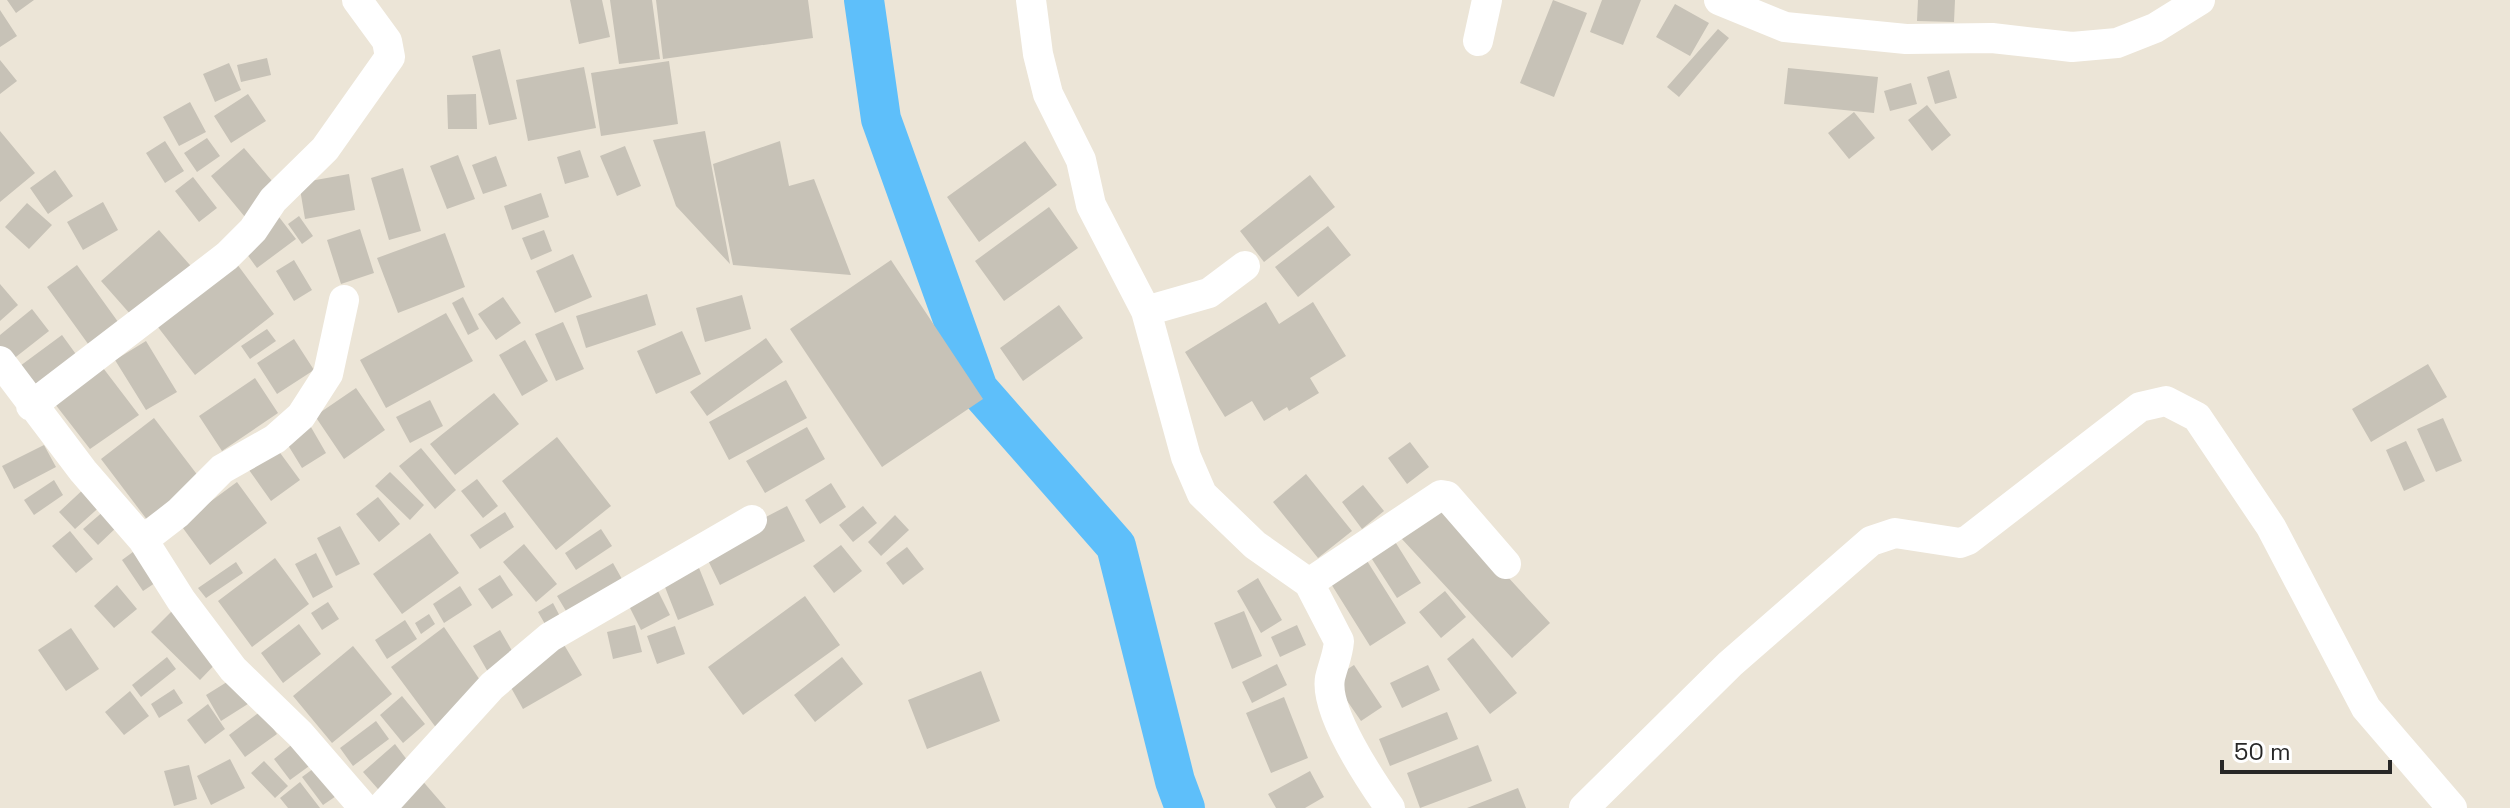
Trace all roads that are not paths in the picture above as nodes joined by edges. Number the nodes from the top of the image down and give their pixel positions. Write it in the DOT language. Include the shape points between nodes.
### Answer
graph roads {
  1 [pos="357,0"];
  2 [pos="1031,0"];
  3 [pos="1487,0"];
  4 [pos="1719,0"];
  5 [pos="2200,0"];
  6 [pos="1478,41"];
  7 [pos="1245,266"];
  8 [pos="344,300"];
  9 [pos="1146,311"];
  10 [pos="0,361"];
  11 [pos="31,406"];
  12 [pos="752,520"];
  13 [pos="143,540"];
  14 [pos="1506,564"];
  15 [pos="1309,583"];
  16 [pos="364,808"];
  17 [pos="381,808"];
  18 [pos="1390,808"];
  19 [pos="1584,808"];
  20 [pos="2452,808"];
  1 -- 11 [label="street" via="387,41 390,57 325,149 227,256"];
  2 -- 9 [label="street" via="1048,94 1081,160 1091,205"];
  3 -- 6 [label="street"];
  4 -- 5 [label="street" via="1785,27 2072,47 2117,43 2155,28"];
  7 -- 9 [label="street" via="1209,293"];
  8 -- 13 [label="street" via="328,374 301,416 275,439 222,469"];
  9 -- 15 [label="street" via="1186,457 1202,494 1255,545"];
  10 -- 11 [label="street"];
  11 -- 13 [label="street"];
  12 -- 17 [label="street" via="550,637 492,686"];
  13 -- 16 [label="street" via="233,669 300,734"];
  14 -- 15 [label="street" via="1441,495"];
  15 -- 18 [label="street" via="1339,641 1331,693 1355,756"];
  19 -- 20 [label="street" via="1730,664 1871,541 1895,533 1968,540 2140,407 2166,401 2197,417 2213,439 2271,527 2366,708"];
}
